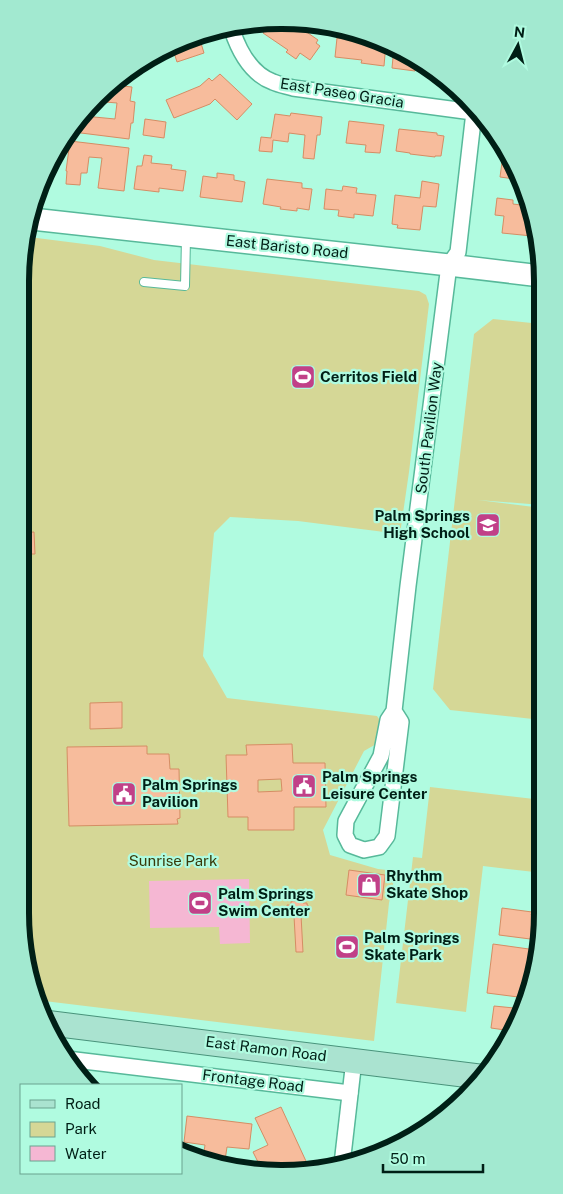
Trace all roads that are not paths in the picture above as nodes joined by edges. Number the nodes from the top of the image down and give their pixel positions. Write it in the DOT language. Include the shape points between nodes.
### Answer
graph roads {
  1 [pos="233,34"];
  2 [pos="469,112"];
  3 [pos="476,120"];
  4 [pos="36,219"];
  5 [pos="186,236"];
  6 [pos="449,265"];
  7 [pos="534,275"];
  8 [pos="144,282"];
  9 [pos="394,711"];
  10 [pos="55,1024"];
  11 [pos="76,1060"];
  12 [pos="354,1060"];
  13 [pos="474,1076"];
  14 [pos="350,1092"];
  15 [pos="343,1158"];
  1 -- 2 [label="street, East Paseo Gracia" via="241,53 258,74 272,82 293,88"];
  3 -- 6 [label="street, South Pavilion Way" via="458,252"];
  4 -- 5 [label="street, East Baristo Road"];
  5 -- 6 [label="street, East Baristo Road"];
  5 -- 8 [label="lane" via="185,286"];
  6 -- 7 [label="street, East Baristo Road"];
  6 -- 9 [label="street, South Pavilion Way"];
  9 -- 9 [label="street, South Pavilion Way" via="388,720 381,756 346,822 345,835 350,845 364,850 379,847 387,836 401,722"];
  10 -- 12 [label="main road, East Ramon Road"];
  11 -- 14 [label="street, Frontage Road"];
  12 -- 13 [label="main road, East Ramon Road"];
  12 -- 14 [label="street"];
  14 -- 15 [label="street"];
}
